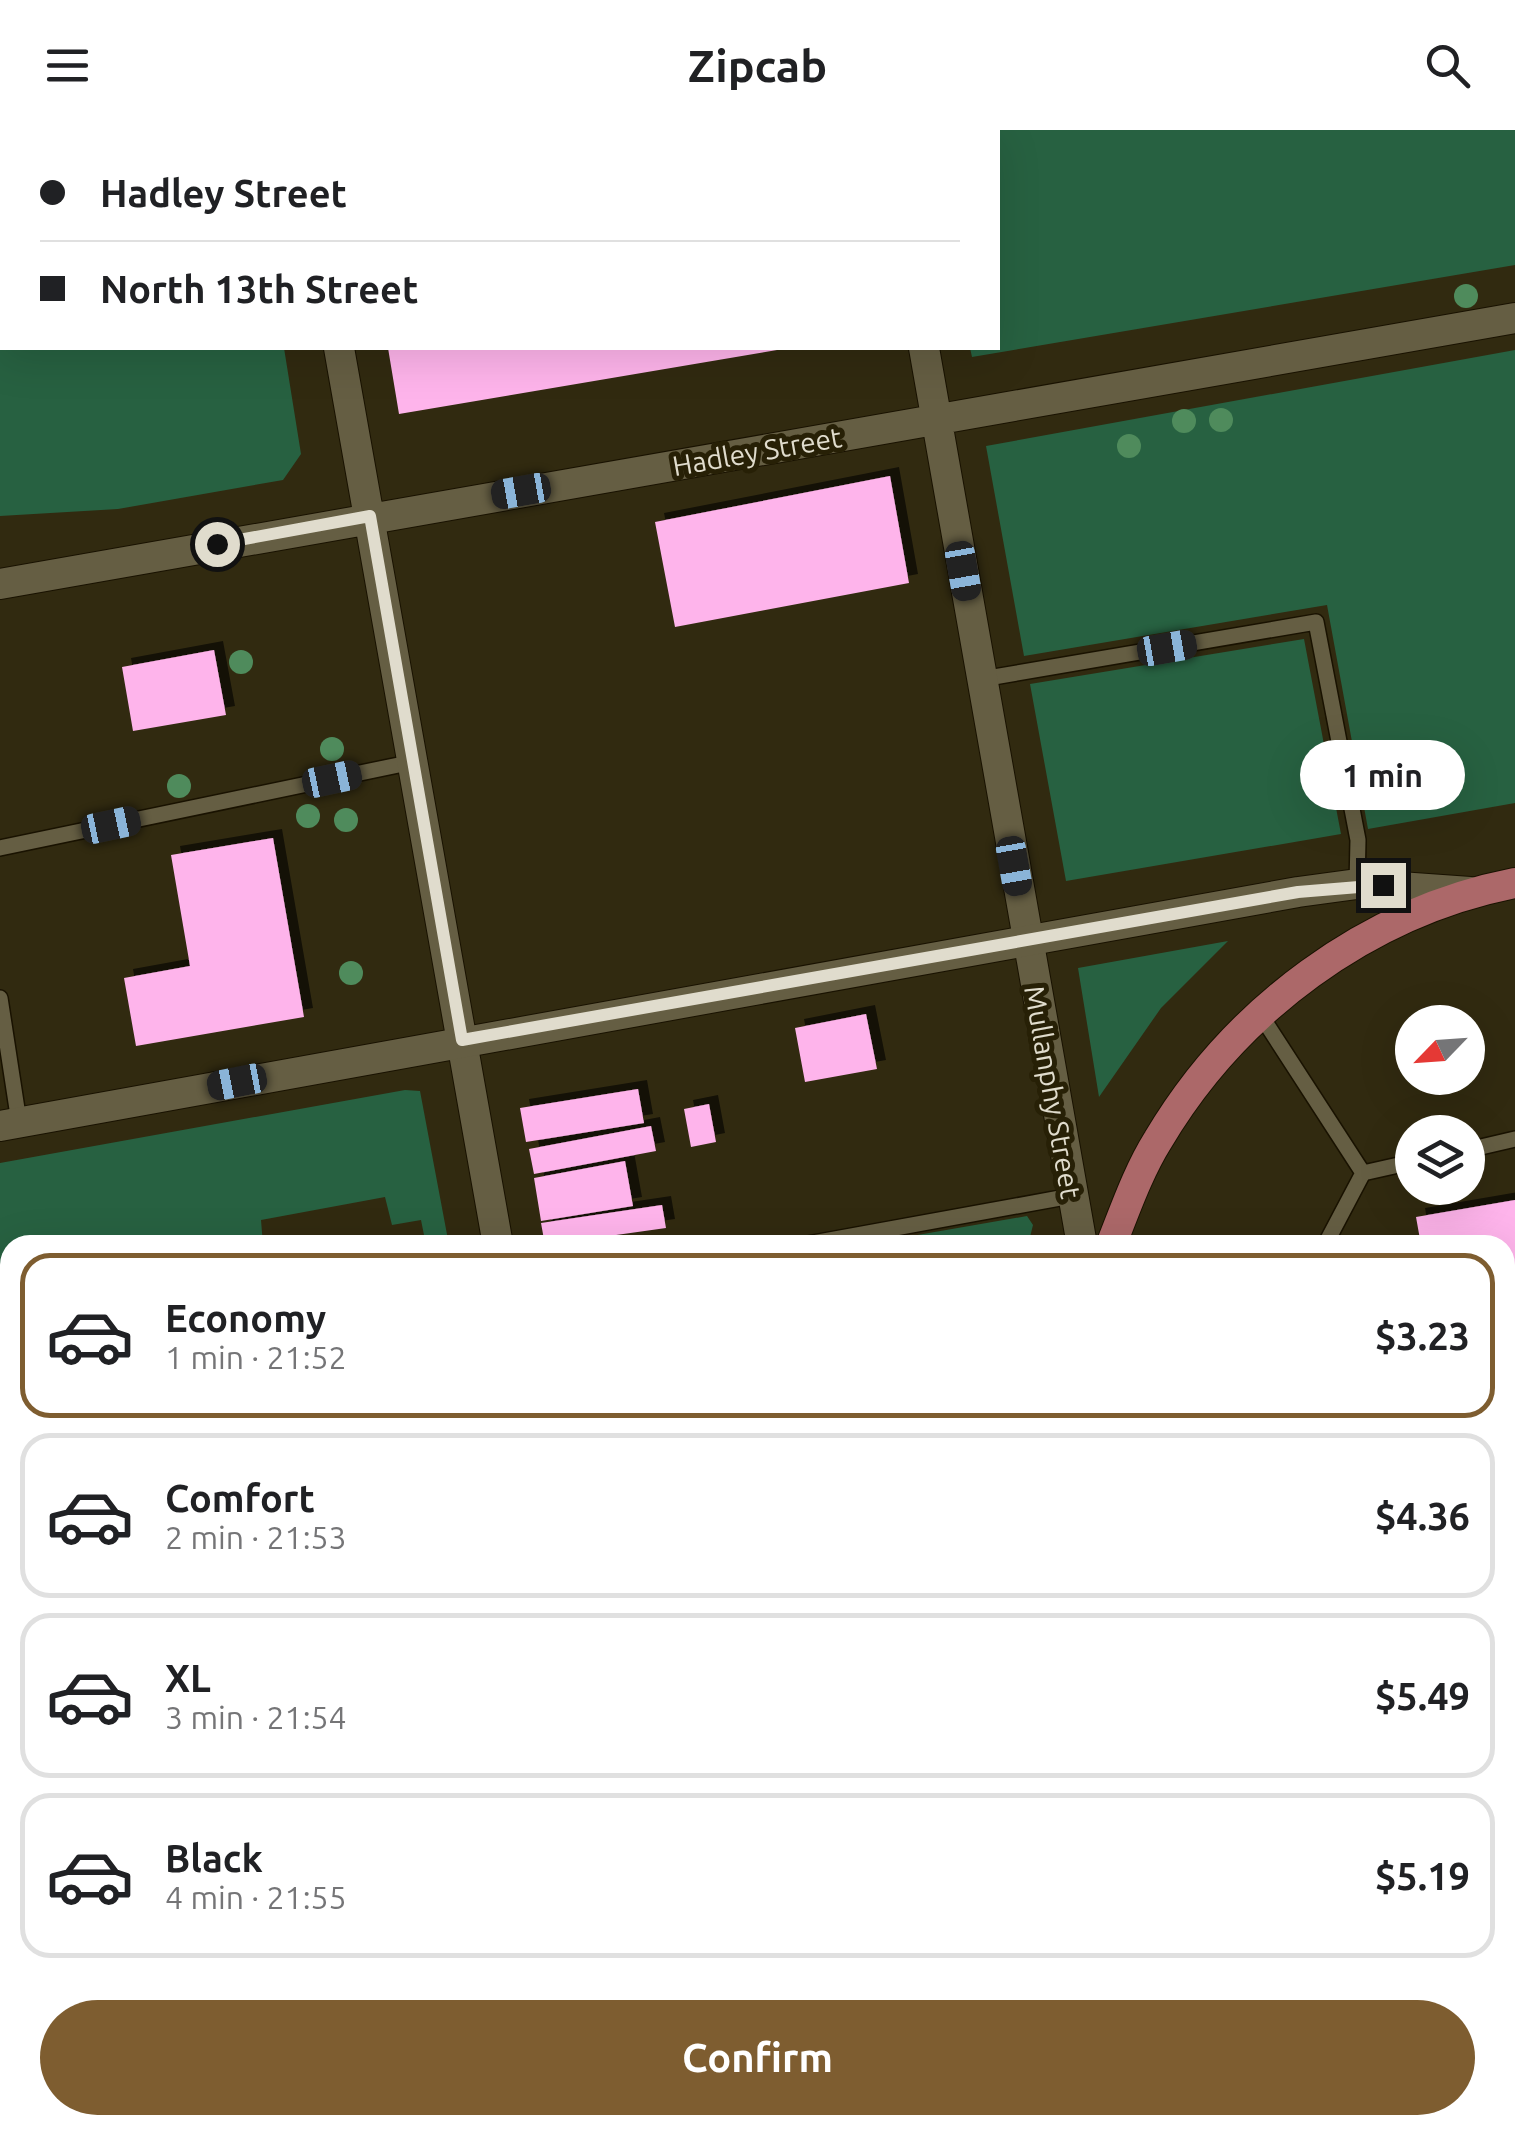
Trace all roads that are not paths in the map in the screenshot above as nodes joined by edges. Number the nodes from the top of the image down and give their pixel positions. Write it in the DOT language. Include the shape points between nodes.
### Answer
graph roads {
  1 [pos="1515,318"];
  2 [pos="338,350"];
  3 [pos="924,350"];
  4 [pos="937,420"];
  5 [pos="370,516"];
  6 [pos="0,584"];
  7 [pos="982,679"];
  8 [pos="413,762"];
  9 [pos="0,848"];
  10 [pos="1358,884"];
  11 [pos="1515,884"];
  12 [pos="1470,892"];
  13 [pos="1027,940"];
  14 [pos="0,998"];
  15 [pos="1260,1014"];
  16 [pos="462,1040"];
  17 [pos="10,1124"];
  18 [pos="1515,1139"];
  19 [pos="1485,1146"];
  20 [pos="1395,1166"];
  21 [pos="1363,1173"];
  22 [pos="1071,1196"];
  23 [pos="496,1235"];
  24 [pos="857,1235"];
  25 [pos="1080,1235"];
  26 [pos="1116,1235"];
  27 [pos="1330,1235"];
  1 -- 4 [label="street, Hadley Street"];
  2 -- 5 [label="street"];
  3 -- 4 [label="street, Mullanphy Street"];
  4 -- 5 [label="street, Hadley Street"];
  4 -- 7 [label="street, Mullanphy Street"];
  5 -- 6 [label="street, Hadley Street"];
  5 -- 8 [label="street"];
  7 -- 10 [label="lane" via="1316,622 1358,840"];
  7 -- 13 [label="street, Mullanphy Street"];
  8 -- 9 [label="lane"];
  8 -- 16 [label="street"];
  10 -- 12 [label="street"];
  10 -- 13 [label="street"];
  11 -- 12 [label="main road"];
  12 -- 15 [label="main road" via="1386,925"];
  13 -- 16 [label="street"];
  13 -- 22 [label="street, Mullanphy Street"];
  14 -- 17 [label="lane"];
  15 -- 21 [label="lane"];
  15 -- 26 [label="main road" via="1217,1057 1165,1128"];
  16 -- 17 [label="street"];
  16 -- 23 [label="street"];
  18 -- 19 [label="lane"];
  20 -- 21 [label="lane"];
  21 -- 27 [label="lane"];
  22 -- 24 [label="lane"];
  22 -- 25 [label="street, Mullanphy Street"];
}
